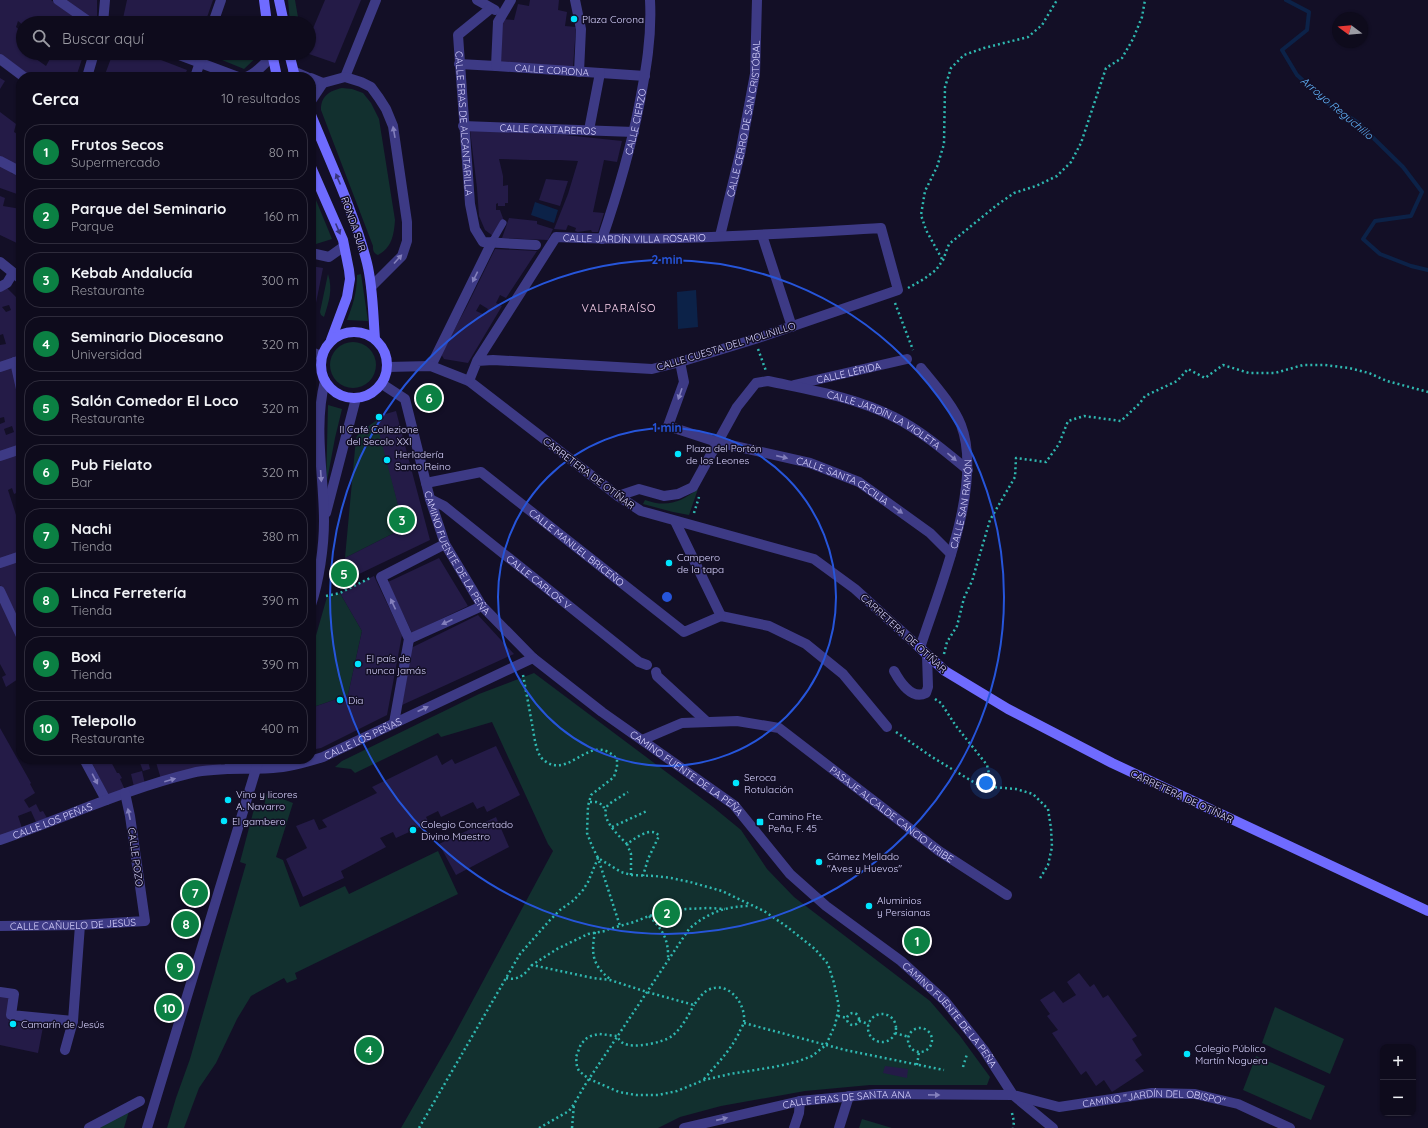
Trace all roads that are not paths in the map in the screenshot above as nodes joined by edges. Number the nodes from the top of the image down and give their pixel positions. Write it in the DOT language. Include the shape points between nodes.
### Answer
graph roads {
  1 [pos="58,0"];
  2 [pos="105,0"];
  3 [pos="221,0"];
  4 [pos="264,0"];
  5 [pos="279,0"];
  6 [pos="376,0"];
  7 [pos="478,0"];
  8 [pos="511,0"];
  9 [pos="576,0"];
  10 [pos="650,0"];
  11 [pos="757,0"];
  12 [pos="490,9"];
  13 [pos="502,13"];
  14 [pos="81,16"];
  15 [pos="104,16"];
  16 [pos="215,16"];
  17 [pos="266,16"];
  18 [pos="282,16"];
  19 [pos="0,59"];
  20 [pos="92,60"];
  21 [pos="201,60"];
  22 [pos="206,60"];
  23 [pos="268,60"];
  24 [pos="273,60"];
  25 [pos="291,60"];
  26 [pos="459,64"];
  27 [pos="496,66"];
  28 [pos="17,72"];
  29 [pos="88,72"];
  30 [pos="197,72"];
  31 [pos="229,72"];
  32 [pos="254,72"];
  33 [pos="276,72"];
  34 [pos="294,72"];
  35 [pos="579,72"];
  36 [pos="600,73"];
  37 [pos="645,76"];
  38 [pos="345,77"];
  39 [pos="316,80"];
  40 [pos="323,83"];
  41 [pos="316,94"];
  42 [pos="463,126"];
  43 [pos="316,127"];
  44 [pos="589,130"];
  45 [pos="634,132"];
  46 [pos="0,160"];
  47 [pos="16,169"];
  48 [pos="316,179"];
  49 [pos="503,224"];
  50 [pos="762,235"];
  51 [pos="720,236"];
  52 [pos="602,239"];
  53 [pos="492,242"];
  54 [pos="536,245"];
  55 [pos="343,247"];
  56 [pos="316,254"];
  57 [pos="0,262"];
  58 [pos="16,275"];
  59 [pos="16,277"];
  60 [pos="0,287"];
  61 [pos="371,287"];
  62 [pos="898,290"];
  63 [pos="792,327"];
  64 [pos="375,339"];
  65 [pos="331,340"];
  66 [pos="316,354"];
  67 [pos="910,354"];
  68 [pos="321,356"];
  69 [pos="477,361"];
  70 [pos="16,362"];
  71 [pos="680,362"];
  72 [pos="431,366"];
  73 [pos="0,367"];
  74 [pos="387,367"];
  75 [pos="920,368"];
  76 [pos="325,381"];
  77 [pos="469,381"];
  78 [pos="382,384"];
  79 [pos="791,386"];
  80 [pos="356,398"];
  81 [pos="316,422"];
  82 [pos="316,435"];
  83 [pos="717,442"];
  84 [pos="16,451"];
  85 [pos="0,456"];
  86 [pos="968,470"];
  87 [pos="426,483"];
  88 [pos="618,496"];
  89 [pos="430,498"];
  90 [pos="324,521"];
  91 [pos="675,521"];
  92 [pos="445,544"];
  93 [pos="951,554"];
  94 [pos="16,558"];
  95 [pos="0,563"];
  96 [pos="316,580"];
  97 [pos="0,592"];
  98 [pos="482,606"];
  99 [pos="721,616"];
  100 [pos="16,619"];
  101 [pos="410,639"];
  102 [pos="923,651"];
  103 [pos="532,658"];
  104 [pos="648,665"];
  105 [pos="894,671"];
  106 [pos="656,672"];
  107 [pos="707,722"];
  108 [pos="394,723"];
  109 [pos="887,727"];
  110 [pos="642,740"];
  111 [pos="316,759"];
  112 [pos="87,764"];
  113 [pos="230,764"];
  114 [pos="257,764"];
  115 [pos="298,764"];
  116 [pos="125,793"];
  117 [pos="106,800"];
  118 [pos="0,840"];
  119 [pos="1007,895"];
  120 [pos="1428,911"];
  121 [pos="145,921"];
  122 [pos="80,925"];
  123 [pos="0,926"];
  124 [pos="0,992"];
  125 [pos="73,1021"];
  126 [pos="65,1050"];
  127 [pos="1013,1095"];
  128 [pos="849,1096"];
  129 [pos="140,1101"];
  130 [pos="800,1101"];
  131 [pos="89,1128"];
  132 [pos="147,1128"];
  133 [pos="684,1128"];
  134 [pos="794,1128"];
  135 [pos="839,1128"];
  136 [pos="1053,1128"];
  137 [pos="1290,1128"];
  1 -- 14 [label="street"];
  2 -- 15 [label="street"];
  3 -- 16 [label="street"];
  4 -- 17 [label="main road"];
  5 -- 18 [label="main road"];
  6 -- 38 [label="street"];
  7 -- 12 [label="street"];
  8 -- 13 [label="street"];
  9 -- 35 [label="street" via="581,29"];
  10 -- 37 [label="street, CALLE CIERZO" via="651,26"];
  11 -- 51 [label="street, CALLE CERRO DE SAN CRISTÓBAL" via="755,74 740,154"];
  12 -- 13 [label="street"];
  12 -- 26 [label="street, CALLE ERAS DE ALCANTARILLA" via="458,35"];
  13 -- 27 [label="street" via="498,22"];
  19 -- 28 [label="street"];
  20 -- 29 [label="street"];
  21 -- 30 [label="street"];
  22 -- 31 [label="street"];
  23 -- 32 [label="street"];
  24 -- 33 [label="main road"];
  25 -- 34 [label="main road"];
  26 -- 27 [label="street, CALLE CORONA"];
  26 -- 42 [label="street, CALLE ERAS DE ALCANTARILLA"];
  27 -- 35 [label="street, CALLE CORONA"];
  35 -- 36 [label="street, CALLE CORONA"];
  36 -- 37 [label="street, CALLE CORONA"];
  36 -- 44 [label="street"];
  37 -- 45 [label="street, CALLE CIERZO"];
  38 -- 40 [label="street"];
  61 -- 38 [label="street, one-way" via="402,256 407,241 407,222 392,126 386,109 371,87"];
  39 -- 40 [label="street"];
  40 -- 41 [label="street"];
  42 -- 44 [label="street, CALLE CANTAREROS"];
  42 -- 53 [label="street, CALLE ERAS DE ALCANTARILLA" via="470,204 475,229 482,242"];
  61 -- 43 [label="main road, RONDA SUR, one-way" via="355,220"];
  44 -- 45 [label="street, CALLE CANTAREROS"];
  45 -- 52 [label="street, CALLE CIERZO" via="617,196"];
  46 -- 47 [label="street"];
  48 -- 55 [label="main road, RONDA SUR, one-way"];
  49 -- 53 [label="lane"];
  50 -- 51 [label="street, CALLE JARDÍN VILLA ROSARIO"];
  50 -- 62 [label="street, CALLE JARDÍN VILLA ROSARIO" via="881,228"];
  50 -- 63 [label="street"];
  51 -- 52 [label="street, CALLE JARDÍN VILLA ROSARIO"];
  52 -- 69 [label="street, CALLE JARDÍN VILLA ROSARIO" via="556,237"];
  53 -- 54 [label="street, CALLE ERAS DE ALCANTARILLA"];
  53 -- 72 [label="street, one-way"];
  55 -- 56 [label="street" via="329,257"];
  55 -- 65 [label="main road, RONDA SUR" via="350,279 347,297"];
  57 -- 58 [label="street"];
  59 -- 60 [label="street"];
  61 -- 64 [label="main road, RONDA SUR"];
  62 -- 63 [label="street, CALLE CUESTA DEL MOLINILLO"];
  63 -- 71 [label="street, CALLE CUESTA DEL MOLINILLO"];
  64 -- 65 [label="main road" via="368,334 353,331"];
  64 -- 74 [label="main road" via="385,351"];
  65 -- 68 [label="main road"];
  66 -- 68 [label="street"];
  67 -- 79 [label="street, CALLE LÉRIDA"];
  68 -- 76 [label="main road" via="321,373"];
  69 -- 71 [label="street, CALLE CUESTA DEL MOLINILLO" via="652,369"];
  69 -- 77 [label="street, CALLE JARDÍN VILLA ROSARIO"];
  70 -- 73 [label="street"];
  71 -- 83 [label="street, one-way" via="684,382 668,426"];
  72 -- 74 [label="street, CARRETERA DE OTÍÑAR"];
  72 -- 77 [label="street, CARRETERA DE OTÍÑAR"];
  74 -- 78 [label="main road"];
  75 -- 86 [label="street, CALLE SAN RAMÓN" via="944,397 960,424 967,449"];
  76 -- 80 [label="main road" via="341,396"];
  76 -- 81 [label="street"];
  77 -- 88 [label="street, CARRETERA DE OTÍÑAR"];
  78 -- 80 [label="main road" via="371,394"];
  78 -- 87 [label="street, CAMINO FUENTE DE LA PEÑA" via="405,399"];
  79 -- 83 [label="street, CALLE JARDÍN LA VIOLETA" via="768,381 756,383 737,406"];
  79 -- 86 [label="street, CALLE JARDÍN LA VIOLETA, one-way" via="849,399 894,417 939,445"];
  80 -- 90 [label="street"];
  82 -- 90 [label="street, one-way"];
  83 -- 88 [label="street, CALLE JARDÍN LA VIOLETA" via="693,487 678,494 664,496 639,489"];
  83 -- 93 [label="street, CALLE SANTA CECILIA, one-way" via="810,463 859,482 930,533"];
  84 -- 85 [label="street"];
  86 -- 93 [label="street, CALLE SAN RAMÓN" via="962,510"];
  87 -- 89 [label="street, CAMINO FUENTE DE LA PEÑA"];
  87 -- 99 [label="street, CALLE MANUEL BRICEÑO" via="481,472 684,632"];
  88 -- 91 [label="street, CARRETERA DE OTÍÑAR" via="641,512"];
  89 -- 92 [label="street, CAMINO FUENTE DE LA PEÑA"];
  89 -- 104 [label="street, CALLE CARLOS V" via="444,506 639,662"];
  90 -- 96 [label="street"];
  91 -- 99 [label="street"];
  91 -- 102 [label="street, CARRETERA DE OTÍÑAR" via="814,559 855,589"];
  92 -- 98 [label="street, CAMINO FUENTE DE LA PEÑA"];
  101 -- 92 [label="street, one-way" via="381,577"];
  93 -- 102 [label="street, CALLE SAN RAMÓN"];
  94 -- 95 [label="street"];
  97 -- 100 [label="street"];
  98 -- 101 [label="street, one-way"];
  98 -- 103 [label="street, CAMINO FUENTE DE LA PEÑA"];
  99 -- 109 [label="street" via="769,626 806,644 843,674"];
  101 -- 108 [label="street"];
  102 -- 105 [label="street" via="928,687 926,692 921,695 906,688"];
  102 -- 120 [label="main road, CARRETERA DE OTÍÑAR" via="940,666 1008,709 1112,763"];
  108 -- 103 [label="street, CALLE LOS PEÑAS, one-way"];
  103 -- 110 [label="street, CAMINO FUENTE DE LA PEÑA"];
  106 -- 107 [label="street" via="657,676"];
  107 -- 110 [label="street" via="682,722"];
  107 -- 119 [label="street, PASAJE ALCALDE CANCIO URIBE" via="737,721 779,728 939,850"];
  108 -- 111 [label="street, CALLE LOS PEÑAS"];
  110 -- 127 [label="street, CAMINO FUENTE DE LA PEÑA" via="734,805 790,874 826,906 924,980 965,1024"];
  112 -- 117 [label="street, one-way"];
  113 -- 114 [label="street, CALLE LOS PEÑAS"];
  116 -- 113 [label="street, CALLE LOS PEÑAS, one-way"];
  114 -- 115 [label="street, CALLE LOS PEÑAS" via="273,768"];
  114 -- 132 [label="street"];
  116 -- 117 [label="street, CALLE LOS PEÑAS"];
  121 -- 116 [label="street, CALLE POZO, one-way"];
  117 -- 118 [label="street, CALLE LOS PEÑAS"];
  121 -- 122 [label="street, CALLE CAÑUELO DE JESÚS"];
  122 -- 123 [label="street, CALLE CAÑUELO DE JESÚS"];
  122 -- 125 [label="street"];
  124 -- 125 [label="street" via="14,994 11,1015"];
  125 -- 126 [label="street"];
  128 -- 127 [label="street, CALLE ERAS DE SANTA ANA, one-way"];
  127 -- 136 [label="street, CAMINO FUENTE DE LA PEÑA"];
  127 -- 137 [label="street, CAMINO \"JARDÍN DEL OBISPO\"" via="1059,1106 1152,1093 1195,1094 1238,1104"];
  128 -- 130 [label="street, CALLE ERAS DE SANTA ANA"];
  128 -- 135 [label="street"];
  129 -- 131 [label="street"];
  133 -- 130 [label="street, CALLE ERAS DE SANTA ANA, one-way"];
  130 -- 134 [label="street"];
}
